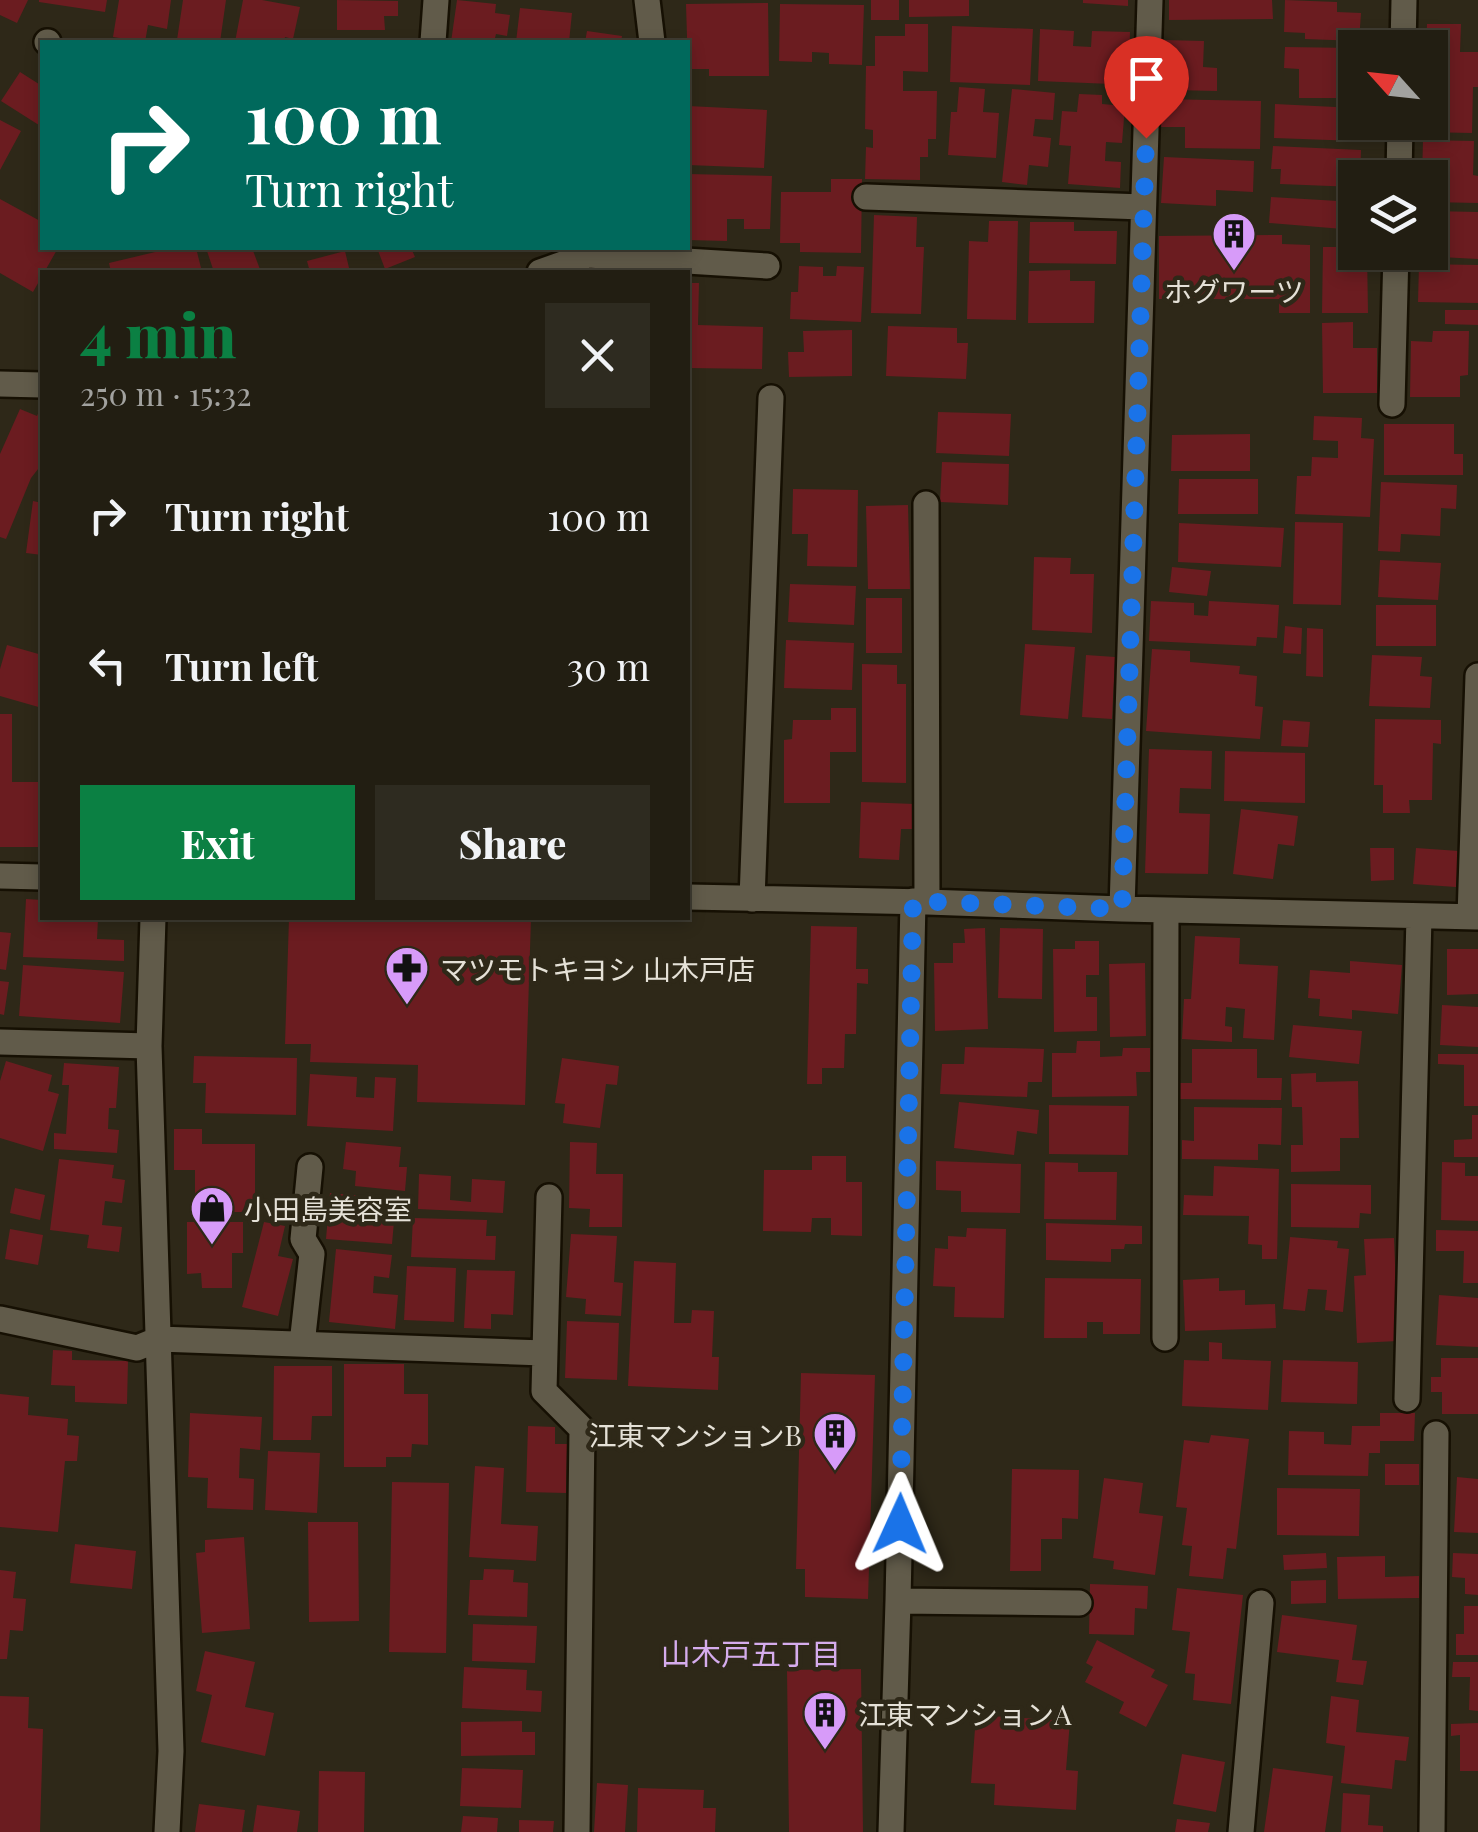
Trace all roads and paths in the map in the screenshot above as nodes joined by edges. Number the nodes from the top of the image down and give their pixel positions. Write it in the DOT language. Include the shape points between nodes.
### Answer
graph roads {
  1 [pos="436,0"];
  2 [pos="647,0"];
  3 [pos="1150,0"];
  4 [pos="1404,0"];
  5 [pos="1403,30"];
  6 [pos="433,40"];
  7 [pos="652,40"];
  8 [pos="866,197"];
  9 [pos="1143,207"];
  10 [pos="591,251"];
  11 [pos="767,266"];
  12 [pos="545,270"];
  13 [pos="1396,270"];
  14 [pos="0,384"];
  15 [pos="40,385"];
  16 [pos="770,398"];
  17 [pos="1392,404"];
  18 [pos="926,504"];
  19 [pos="1478,676"];
  20 [pos="0,876"];
  21 [pos="40,877"];
  22 [pos="690,897"];
  23 [pos="752,899"];
  24 [pos="920,901"];
  25 [pos="1122,909"];
  26 [pos="1166,910"];
  27 [pos="1420,916"];
  28 [pos="1474,917"];
  29 [pos="154,920"];
  30 [pos="0,1042"];
  31 [pos="149,1046"];
  32 [pos="310,1167"];
  33 [pos="549,1196"];
  34 [pos="0,1319"];
  35 [pos="1165,1338"];
  36 [pos="159,1339"];
  37 [pos="302,1344"];
  38 [pos="544,1354"];
  39 [pos="1407,1399"];
  40 [pos="1436,1434"];
  41 [pos="898,1601"];
  42 [pos="1079,1603"];
  43 [pos="1260,1604"];
  44 [pos="167,1832"];
  45 [pos="577,1832"];
  46 [pos="891,1832"];
  47 [pos="1241,1832"];
  48 [pos="1432,1832"];
  1 -- 6 [label="street"];
  2 -- 7 [label="street"];
  3 -- 9 [label="street"];
  4 -- 5 [label="street"];
  8 -- 9 [label="street"];
  9 -- 25 [label="street"];
  10 -- 11 [label="street"];
  10 -- 12 [label="street"];
  13 -- 17 [label="street"];
  14 -- 15 [label="street"];
  16 -- 23 [label="street"];
  18 -- 24 [label="street"];
  19 -- 28 [label="street"];
  20 -- 21 [label="street"];
  22 -- 23 [label="street"];
  23 -- 24 [label="street"];
  24 -- 25 [label="street"];
  24 -- 41 [label="street"];
  25 -- 26 [label="street"];
  26 -- 27 [label="street"];
  26 -- 35 [label="street"];
  27 -- 28 [label="street"];
  27 -- 39 [label="street"];
  29 -- 31 [label="street"];
  30 -- 31 [label="street"];
  31 -- 36 [label="street"];
  32 -- 37 [label="street" via="303,1239 312,1254"];
  33 -- 38 [label="street"];
  34 -- 36 [label="street" via="137,1348"];
  36 -- 37 [label="street"];
  36 -- 44 [label="street" via="172,1751"];
  37 -- 38 [label="street"];
  38 -- 45 [label="street" via="544,1391 582,1428"];
  40 -- 48 [label="street"];
  41 -- 42 [label="street"];
  41 -- 46 [label="street"];
  43 -- 47 [label="street"];
}
